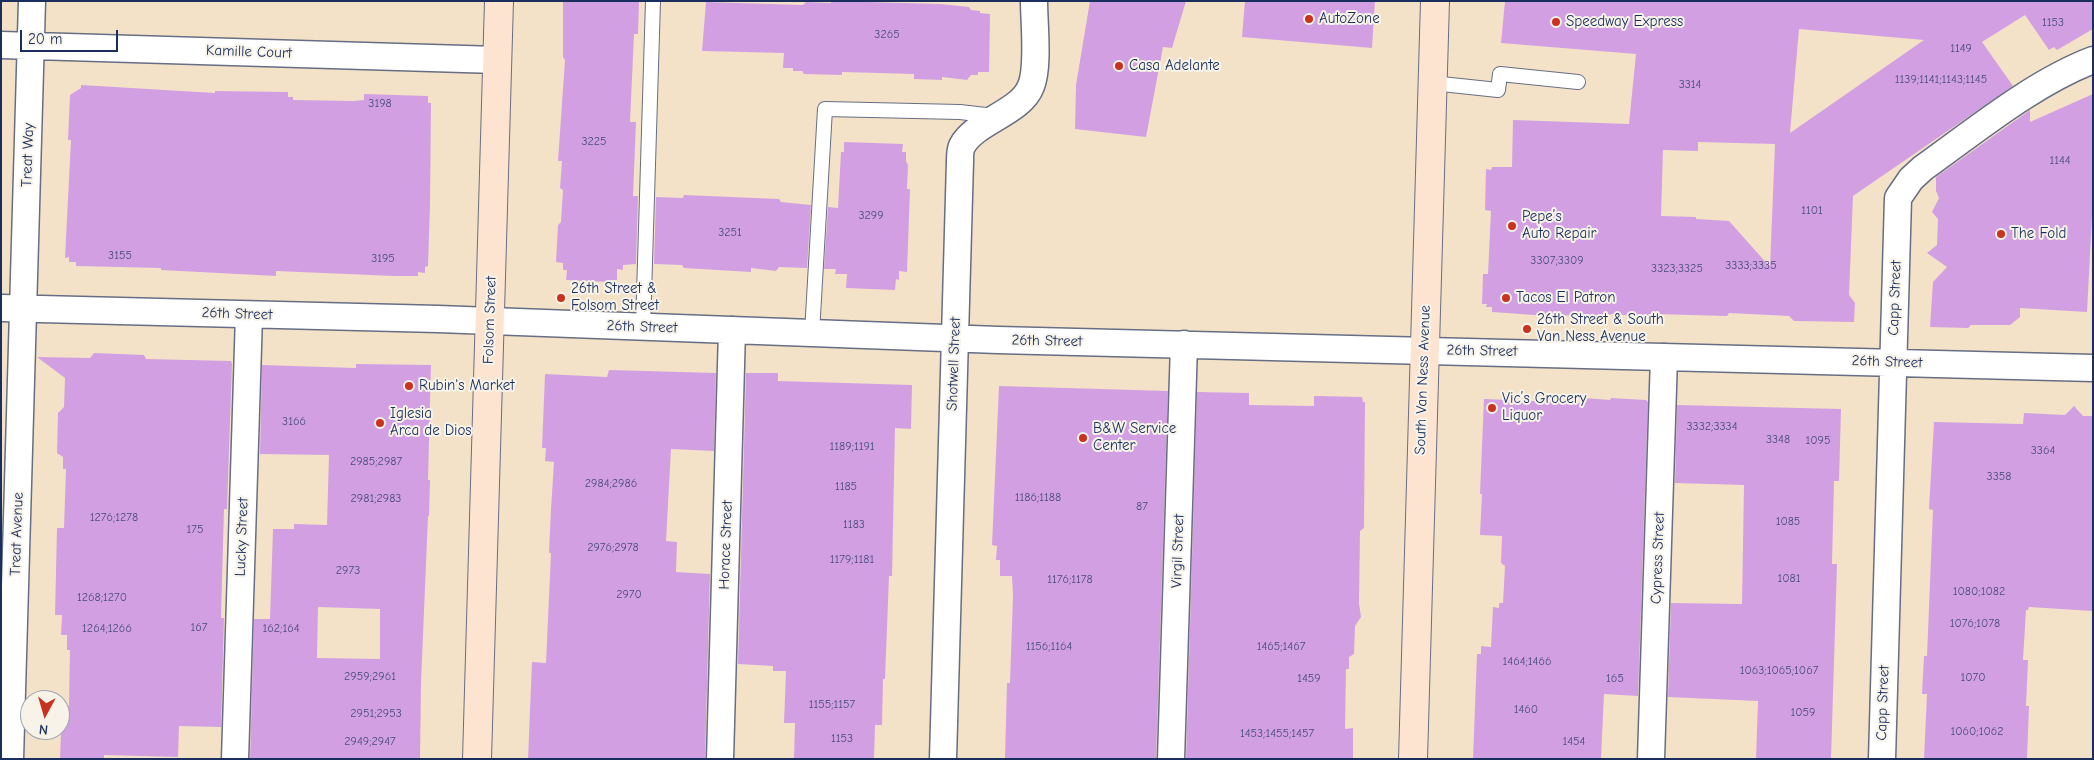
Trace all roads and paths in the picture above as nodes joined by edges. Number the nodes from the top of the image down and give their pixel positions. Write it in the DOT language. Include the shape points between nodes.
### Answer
graph roads {
  1 [pos="32,1"];
  2 [pos="499,1"];
  3 [pos="654,1"];
  4 [pos="1034,1"];
  5 [pos="1435,1"];
  6 [pos="1,45"];
  7 [pos="31,46"];
  8 [pos="497,60"];
  9 [pos="2093,60"];
  10 [pos="1578,82"];
  11 [pos="1432,83"];
  12 [pos="997,116"];
  13 [pos="12,308"];
  14 [pos="249,315"];
  15 [pos="490,321"];
  16 [pos="643,327"];
  17 [pos="732,330"];
  18 [pos="812,333"];
  19 [pos="956,339"];
  20 [pos="1184,344"];
  21 [pos="1424,350"];
  22 [pos="1664,357"];
  23 [pos="1893,362"];
  24 [pos="2093,368"];
  25 [pos="10,759"];
  26 [pos="235,759"];
  27 [pos="478,759"];
  28 [pos="720,759"];
  29 [pos="943,759"];
  30 [pos="1171,759"];
  31 [pos="1412,759"];
  32 [pos="1651,759"];
  33 [pos="1882,759"];
  1 -- 7 [label="street, Treat Way"];
  2 -- 8 [label="street, Folsom Street"];
  3 -- 16 [label="lane"];
  4 -- 12 [label="street, Shotwell Street" via="1031,87 1019,101"];
  5 -- 11 [label="street, South Van Ness Avenue"];
  6 -- 7 [label="street, Kamille Court"];
  7 -- 8 [label="street, Kamille Court"];
  7 -- 13 [label="street, Treat Way"];
  8 -- 15 [label="street, Folsom Street"];
  9 -- 23 [label="street, Capp Street" via="2031,92 1923,168 1898,198"];
  10 -- 11 [label="lane" via="1500,74 1498,90"];
  11 -- 21 [label="street, South Van Ness Avenue"];
  12 -- 18 [label="lane" via="825,109"];
  12 -- 19 [label="street, Shotwell Street" via="962,146"];
  13 -- 14 [label="street, 26th Street"];
  13 -- 25 [label="street, Treat Avenue"];
  14 -- 15 [label="street, 26th Street"];
  14 -- 26 [label="street, Lucky Street"];
  15 -- 16 [label="street, 26th Street"];
  15 -- 27 [label="street, Folsom Street"];
  16 -- 17 [label="street, 26th Street"];
  17 -- 18 [label="street, 26th Street"];
  17 -- 28 [label="street, Horace Street"];
  18 -- 19 [label="street, 26th Street"];
  19 -- 20 [label="street, 26th Street"];
  19 -- 29 [label="street, Shotwell Street"];
  20 -- 21 [label="street, 26th Street"];
  20 -- 30 [label="street, Virgil Street"];
  21 -- 22 [label="street, 26th Street"];
  21 -- 31 [label="street, South Van Ness Avenue"];
  22 -- 23 [label="street, 26th Street"];
  22 -- 32 [label="street, Cypress Street"];
  23 -- 24 [label="street, 26th Street"];
  23 -- 33 [label="street, Capp Street"];
}
